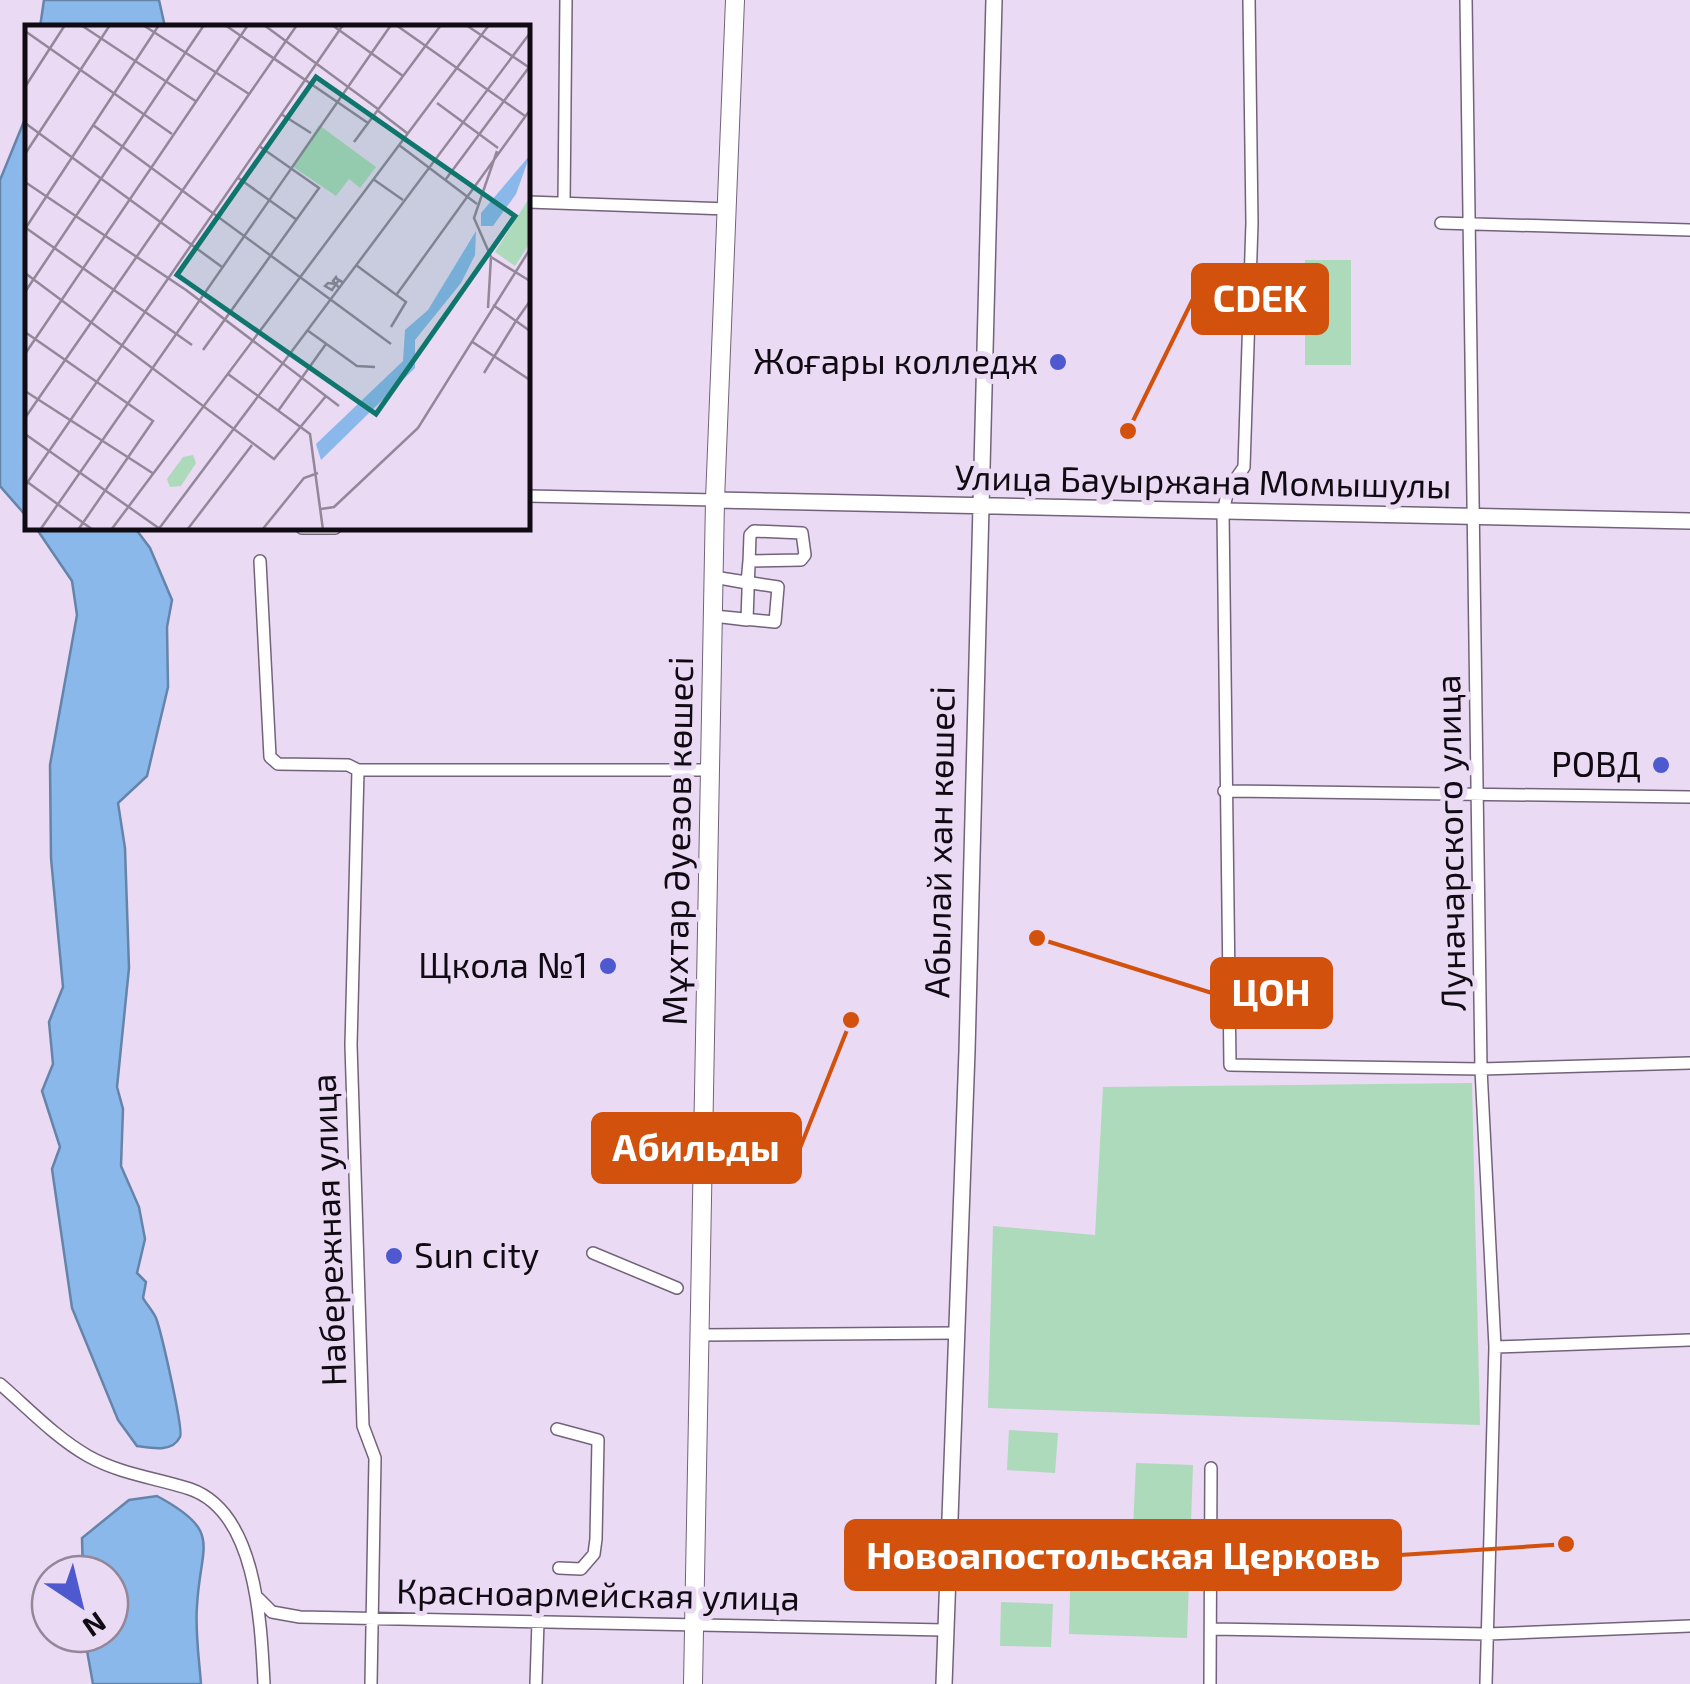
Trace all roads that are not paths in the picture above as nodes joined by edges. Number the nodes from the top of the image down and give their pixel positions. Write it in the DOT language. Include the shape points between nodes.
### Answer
graph roads {
  1 [pos="566,0"];
  2 [pos="735,0"];
  3 [pos="994,0"];
  4 [pos="1249,0"];
  5 [pos="1466,0"];
  6 [pos="530,202"];
  7 [pos="564,204"];
  8 [pos="728,209"];
  9 [pos="1441,224"];
  10 [pos="1470,224"];
  11 [pos="1690,230"];
  12 [pos="530,496"];
  13 [pos="715,500"];
  14 [pos="978,506"];
  15 [pos="1223,512"];
  16 [pos="1474,518"];
  17 [pos="1690,521"];
  18 [pos="260,561"];
  19 [pos="749,561"];
  20 [pos="714,577"];
  21 [pos="747,582"];
  22 [pos="714,616"];
  23 [pos="747,620"];
  24 [pos="358,770"];
  25 [pos="712,770"];
  26 [pos="1224,791"];
  27 [pos="1478,794"];
  28 [pos="1690,796"];
  29 [pos="1690,1063"];
  30 [pos="1481,1069"];
  31 [pos="592,1253"];
  32 [pos="677,1288"];
  33 [pos="956,1333"];
  34 [pos="702,1335"];
  35 [pos="1690,1340"];
  36 [pos="1495,1348"];
  37 [pos="0,1384"];
  38 [pos="557,1429"];
  39 [pos="1211,1468"];
  40 [pos="559,1568"];
  41 [pos="258,1598"];
  42 [pos="370,1618"];
  43 [pos="538,1621"];
  44 [pos="695,1624"];
  45 [pos="1690,1626"];
  46 [pos="944,1630"];
  47 [pos="1211,1630"];
  48 [pos="1488,1634"];
  49 [pos="264,1684"];
  50 [pos="371,1684"];
  51 [pos="536,1684"];
  52 [pos="692,1684"];
  53 [pos="944,1684"];
  54 [pos="1210,1684"];
  55 [pos="1486,1684"];
  1 -- 7 [label="street"];
  2 -- 8 [label="main road, Мұхтар Әуезов көшесі"];
  3 -- 14 [label="street, Абылай хан көшесі"];
  4 -- 15 [label="street" via="1252,223 1244,466"];
  5 -- 10 [label="street, Луначарского улица"];
  6 -- 7 [label="street"];
  7 -- 8 [label="street"];
  8 -- 13 [label="main road, Мұхтар Әуезов көшесі"];
  9 -- 10 [label="street"];
  10 -- 11 [label="street"];
  10 -- 16 [label="street, Луначарского улица"];
  12 -- 13 [label="street"];
  13 -- 14 [label="street, Улица Бауыржана Момышулы"];
  13 -- 20 [label="main road, Мұхтар Әуезов көшесі"];
  14 -- 15 [label="street, Улица Бауыржана Момышулы"];
  14 -- 33 [label="street, Абылай хан көшесі"];
  15 -- 16 [label="street, Улица Бауыржана Момышулы"];
  15 -- 26 [label="street"];
  16 -- 17 [label="street, Улица Бауыржана Момышулы"];
  16 -- 27 [label="street, Луначарского улица"];
  18 -- 24 [label="street" via="270,757 278,764"];
  19 -- 19 [label="street" via="801,560 802,534 754,531"];
  19 -- 21 [label="street"];
  20 -- 21 [label="street"];
  20 -- 22 [label="main road, Мұхтар Әуезов көшесі"];
  21 -- 23 [label="street"];
  21 -- 23 [label="street" via="778,588 775,622"];
  22 -- 23 [label="street"];
  22 -- 25 [label="main road, Мұхтар Әуезов көшесі"];
  24 -- 25 [label="street"];
  24 -- 42 [label="street, Набережная улица" via="351,1044 363,1426 375,1458"];
  25 -- 34 [label="main road, Мұхтар Әуезов көшесі"];
  26 -- 27 [label="street"];
  26 -- 30 [label="street" via="1230,1065"];
  27 -- 28 [label="street"];
  27 -- 30 [label="street, Луначарского улица"];
  29 -- 30 [label="street"];
  30 -- 36 [label="street, Луначарского улица"];
  31 -- 32 [label="street"];
  33 -- 34 [label="street"];
  33 -- 46 [label="street, Абылай хан көшесі"];
  34 -- 44 [label="main road, Мұхтар Әуезов көшесі"];
  35 -- 36 [label="street"];
  36 -- 48 [label="street, Луначарского улица"];
  37 -- 41 [label="street" via="89,1457 193,1490 226,1511"];
  38 -- 40 [label="street" via="598,1440 594,1554 581,1569"];
  39 -- 47 [label="street"];
  41 -- 42 [label="street, Красноармейская улица" via="272,1612 300,1618"];
  41 -- 49 [label="street"];
  42 -- 43 [label="street, Красноармейская улица"];
  42 -- 50 [label="street, Набережная улица"];
  43 -- 44 [label="street, Красноармейская улица"];
  43 -- 51 [label="street"];
  44 -- 46 [label="street, Красноармейская улица"];
  44 -- 52 [label="main road, Мұхтар Әуезов көшесі"];
  45 -- 48 [label="street"];
  46 -- 53 [label="street, Абылай хан көшесі"];
  47 -- 48 [label="street"];
  47 -- 54 [label="street"];
  48 -- 55 [label="street, Луначарского улица"];
}
